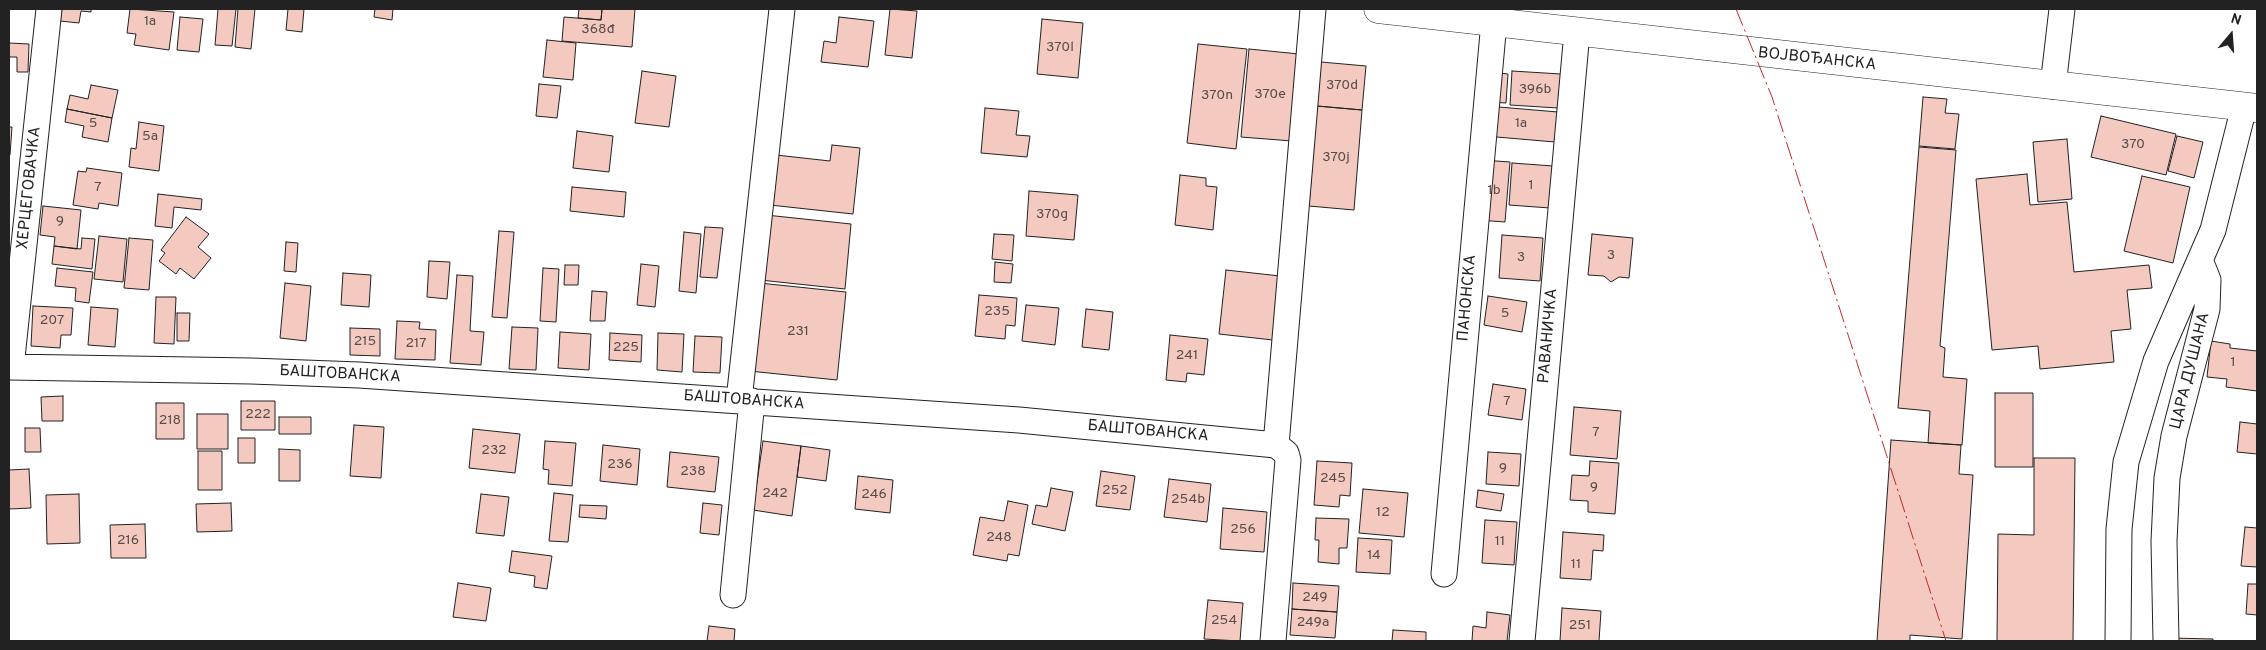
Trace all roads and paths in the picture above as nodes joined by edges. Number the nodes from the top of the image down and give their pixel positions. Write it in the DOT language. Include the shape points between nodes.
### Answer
graph roads {
  1 [pos="49,9"];
  2 [pos="782,9"];
  3 [pos="1313,9"];
  4 [pos="1378,9"];
  5 [pos="2062,9"];
  6 [pos="1494,22"];
  7 [pos="1577,32"];
  8 [pos="2053,86"];
  9 [pos="2251,108"];
  10 [pos="2200,260"];
  11 [pos="10,367"];
  12 [pos="746,401"];
  13 [pos="1276,445"];
  14 [pos="1444,574"];
  15 [pos="733,595"];
  16 [pos="1273,641"];
  17 [pos="1522,641"];
  18 [pos="2118,641"];
  19 [pos="2166,641"];
  1 -- 11 [label="street, ХЕРЦЕГОВАЧКА"];
  2 -- 12 [label="street"];
  3 -- 13 [label="street"];
  4 -- 6 [label="main road, ВОЈВОЂАНСКА"];
  5 -- 8 [label="street"];
  6 -- 7 [label="main road, ВОЈВОЂАНСКА"];
  6 -- 14 [label="street, ПАНОНСКА"];
  7 -- 8 [label="main road, ВОЈВОЂАНСКА"];
  7 -- 17 [label="street, РАВАНИЧКА"];
  8 -- 9 [label="main road, ВОЈВОЂАНСКА"];
  9 -- 10 [label="street" via="2213,230"];
  10 -- 18 [label="street" via="2156,361 2126,462 2120,513"];
  10 -- 19 [label="street, ЦАРА ДУШАНА" via="2208,280 2207,309 2174,436 2167,478 2164,541"];
  11 -- 12 [label="street, БАШТОВАНСКА" via="320,374"];
  12 -- 13 [label="street, БАШТОВАНСКА" via="1019,420"];
  12 -- 15 [label="street"];
  13 -- 16 [label="street" via="1286,453 1288,460"];
}
